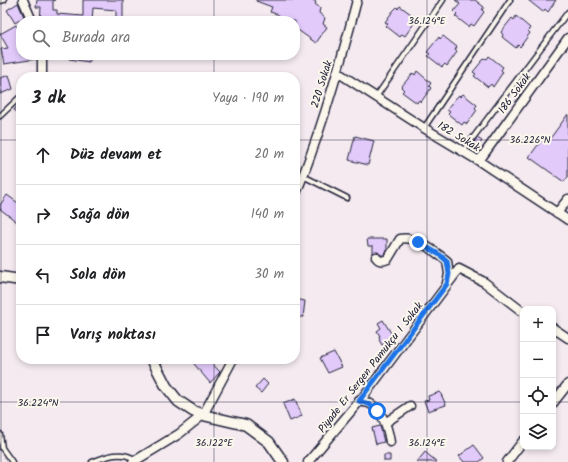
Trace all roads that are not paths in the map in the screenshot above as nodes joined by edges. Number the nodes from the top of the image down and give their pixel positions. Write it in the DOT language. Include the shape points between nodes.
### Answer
graph roads {
  1 [pos="4,0"];
  2 [pos="23,0"];
  3 [pos="357,0"];
  4 [pos="443,0"];
  5 [pos="510,0"];
  6 [pos="0,1"];
  7 [pos="568,12"];
  8 [pos="30,16"];
  9 [pos="567,43"];
  10 [pos="42,60"];
  11 [pos="42,72"];
  12 [pos="337,72"];
  13 [pos="376,97"];
  14 [pos="16,101"];
  15 [pos="0,116"];
  16 [pos="424,128"];
  17 [pos="463,151"];
  18 [pos="479,161"];
  19 [pos="303,176"];
  20 [pos="300,184"];
  21 [pos="347,198"];
  22 [pos="568,199"];
  23 [pos="557,213"];
  24 [pos="568,220"];
  25 [pos="376,258"];
  26 [pos="0,277"];
  27 [pos="16,279"];
  28 [pos="447,284"];
  29 [pos="520,310"];
  30 [pos="556,330"];
  31 [pos="568,338"];
  32 [pos="155,364"];
  33 [pos="230,364"];
  34 [pos="568,384"];
  35 [pos="556,399"];
  36 [pos="359,401"];
  37 [pos="410,406"];
  38 [pos="203,415"];
  39 [pos="385,423"];
  40 [pos="0,434"];
  41 [pos="390,442"];
  42 [pos="520,445"];
  43 [pos="135,461"];
  44 [pos="12,462"];
  45 [pos="92,462"];
  46 [pos="283,462"];
  47 [pos="308,462"];
  48 [pos="507,462"];
  1 -- 6 [label="lane"];
  2 -- 8 [label="street"];
  3 -- 12 [label="street, 220 Sokak"];
  4 -- 13 [label="lane"];
  5 -- 16 [label="lane"];
  7 -- 17 [label="lane"];
  9 -- 18 [label="street, 186 Sokak"];
  10 -- 11 [label="street"];
  12 -- 13 [label="street, 182 Sokak"];
  12 -- 19 [label="street, 220 Sokak"];
  13 -- 16 [label="street, 182 Sokak"];
  14 -- 15 [label="lane"];
  16 -- 17 [label="street, 182 Sokak"];
  17 -- 18 [label="street, 182 Sokak"];
  18 -- 23 [label="street, 182 Sokak"];
  19 -- 20 [label="street, 220 Sokak"];
  19 -- 21 [label="lane"];
  22 -- 23 [label="street"];
  23 -- 24 [label="street, 182 Sokak"];
  25 -- 28 [label="street" via="381,261 388,259 400,239 410,238 447,261"];
  26 -- 27 [label="street"];
  28 -- 29 [label="street, Piyade Er Sergen Pamukçu 1 Sokak" via="459,269 484,282"];
  28 -- 36 [label="street, Piyade Er Sergen Pamukçu 1 Sokak"];
  30 -- 31 [label="street"];
  32 -- 38 [label="street" via="171,394 186,407"];
  33 -- 38 [label="street"];
  34 -- 35 [label="street"];
  36 -- 39 [label="street" via="369,404"];
  36 -- 47 [label="street, Piyade Er Sergen Pamukçu 1 Sokak"];
  37 -- 39 [label="street"];
  38 -- 43 [label="street" via="179,434"];
  38 -- 46 [label="street" via="246,425 269,442"];
  39 -- 41 [label="street"];
  40 -- 44 [label="lane" via="2,448"];
  42 -- 48 [label="street"];
  43 -- 45 [label="lane" via="129,456 114,454"];
}
